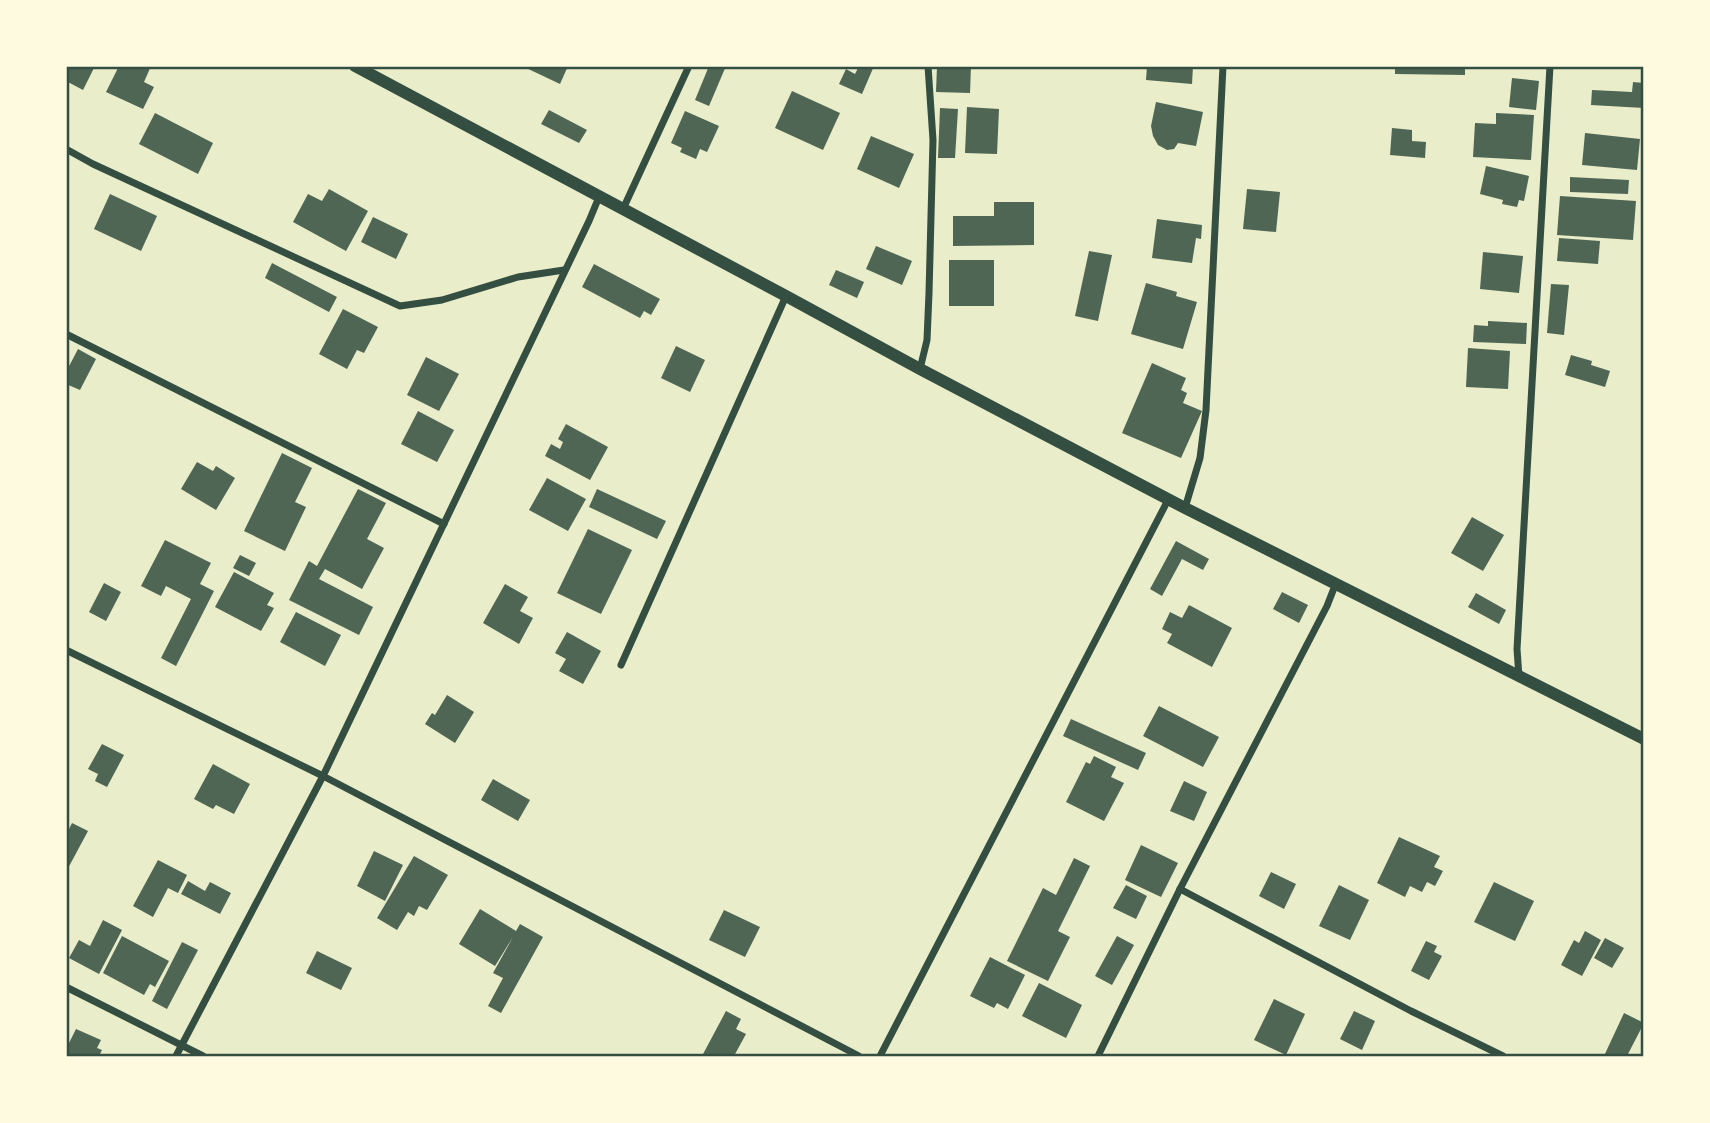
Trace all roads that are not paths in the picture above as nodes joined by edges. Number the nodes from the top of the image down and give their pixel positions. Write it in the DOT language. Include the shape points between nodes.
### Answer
graph roads {
  1 [pos="689,66"];
  2 [pos="928,66"];
  3 [pos="1223,66"];
  4 [pos="1550,66"];
  5 [pos="364,69"];
  6 [pos="66,149"];
  7 [pos="599,197"];
  8 [pos="623,209"];
  9 [pos="564,270"];
  10 [pos="786,296"];
  11 [pos="66,334"];
  12 [pos="920,369"];
  13 [pos="1168,500"];
  14 [pos="1185,509"];
  15 [pos="444,524"];
  16 [pos="1336,583"];
  17 [pos="66,650"];
  18 [pos="621,665"];
  19 [pos="1519,677"];
  20 [pos="1643,739"];
  21 [pos="323,776"];
  22 [pos="1180,889"];
  23 [pos="66,987"];
  24 [pos="182,1046"];
  25 [pos="176,1056"];
  26 [pos="203,1056"];
  27 [pos="859,1056"];
  28 [pos="880,1056"];
  29 [pos="1098,1056"];
  30 [pos="1503,1056"];
  1 -- 8 [label="street"];
  2 -- 12 [label="street" via="933,140 928,340"];
  3 -- 14 [label="street" via="1206,410 1200,458"];
  4 -- 19 [label="street"];
  5 -- 7 [label="street"];
  6 -- 9 [label="street" via="400,306"];
  7 -- 8 [label="street"];
  7 -- 9 [label="street"];
  8 -- 10 [label="street"];
  9 -- 15 [label="street"];
  10 -- 12 [label="street"];
  10 -- 18 [label="street"];
  11 -- 15 [label="street"];
  12 -- 13 [label="street"];
  13 -- 14 [label="street"];
  13 -- 28 [label="street"];
  14 -- 16 [label="street"];
  15 -- 21 [label="street"];
  16 -- 19 [label="street"];
  16 -- 22 [label="street"];
  17 -- 21 [label="street"];
  19 -- 20 [label="street"];
  21 -- 24 [label="street"];
  21 -- 27 [label="street"];
  22 -- 29 [label="street"];
  22 -- 30 [label="street"];
  23 -- 24 [label="street"];
  24 -- 25 [label="street"];
  24 -- 26 [label="street"];
}
